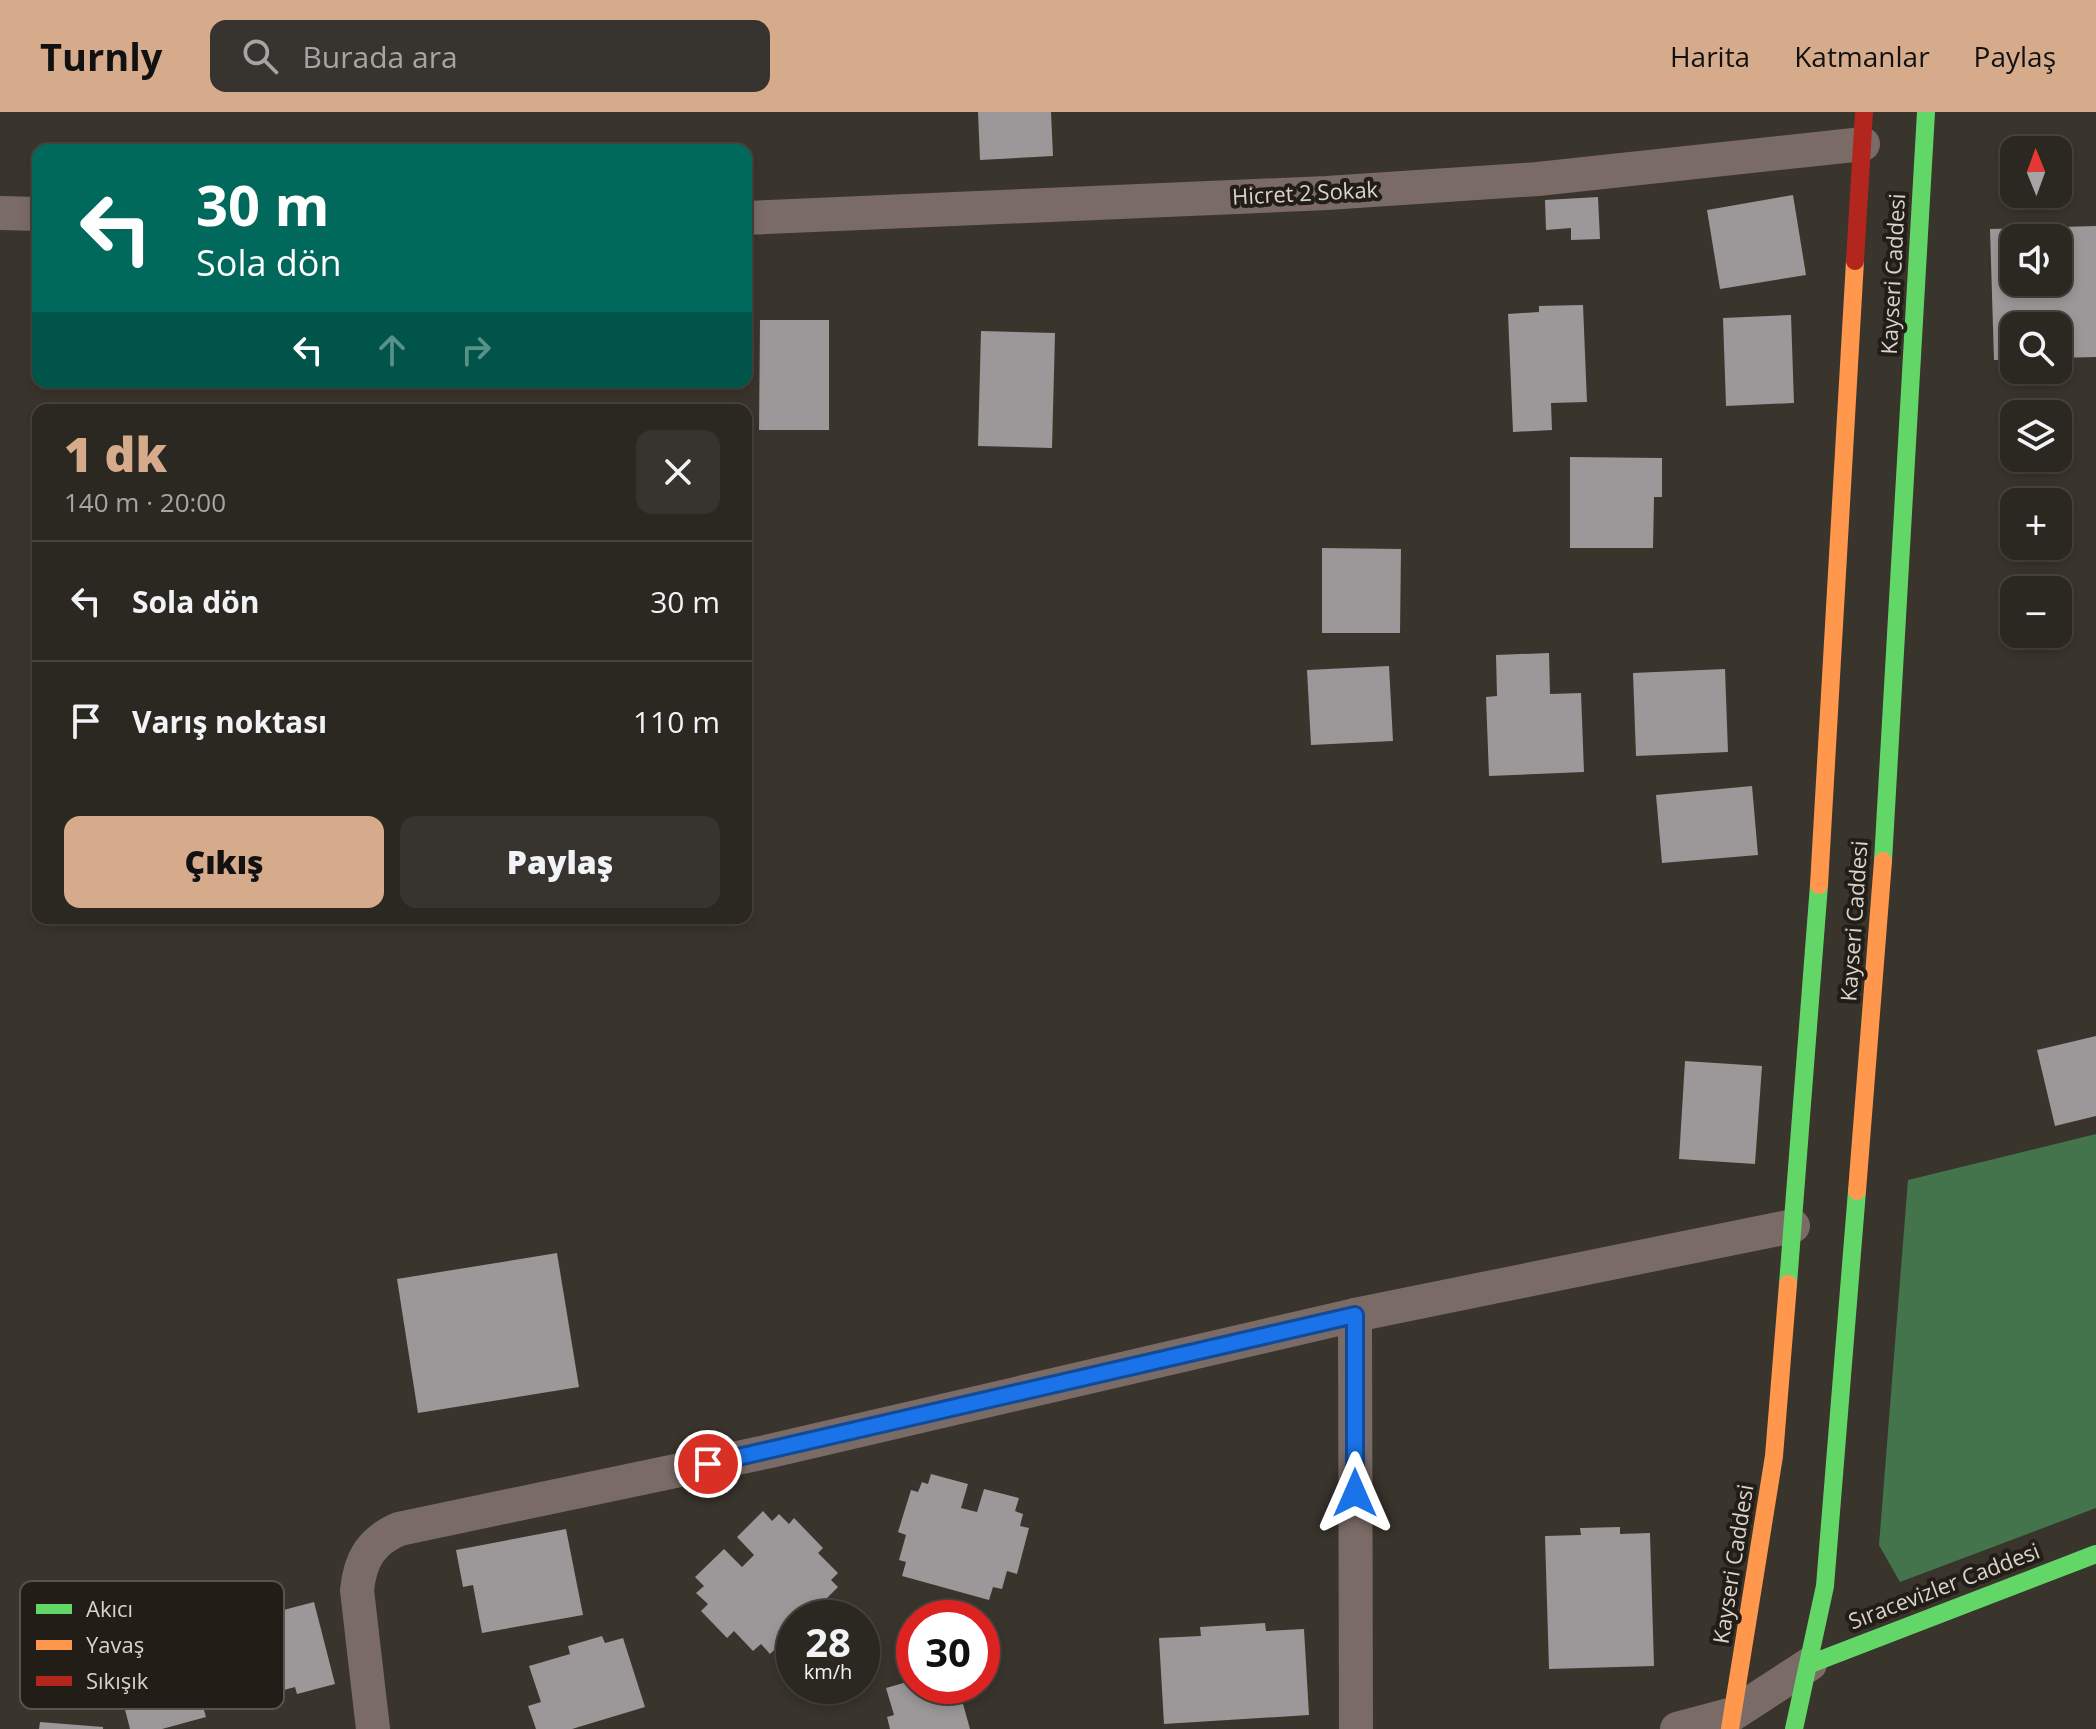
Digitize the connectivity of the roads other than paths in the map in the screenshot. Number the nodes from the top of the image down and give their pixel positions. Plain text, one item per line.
1 (1926, 112) edge
2 (1863, 128) edge
3 (0, 213) edge
4 (32, 214) edge
5 (752, 218) edge
6 (1793, 1226) junction
7 (1355, 1315) junction
8 (2096, 1554) edge
9 (1810, 1664) junction
10 (1731, 1721) edge
11 (373, 1729) edge
12 (1356, 1729) edge
13 (1677, 1729) edge
14 (1794, 1729) edge

1 - 9 main road, Kayseri Caddesi
2 - 5 street, Hicret 2 Sokak
2 - 6 main road, Kayseri Caddesi
3 - 4 street
6 - 7 street
6 - 10 main road, Kayseri Caddesi
7 - 11 street
7 - 12 street
8 - 9 main road, Sıracevizler Caddesi
9 - 10 street
9 - 14 main road, Kayseri Caddesi
10 - 13 street

